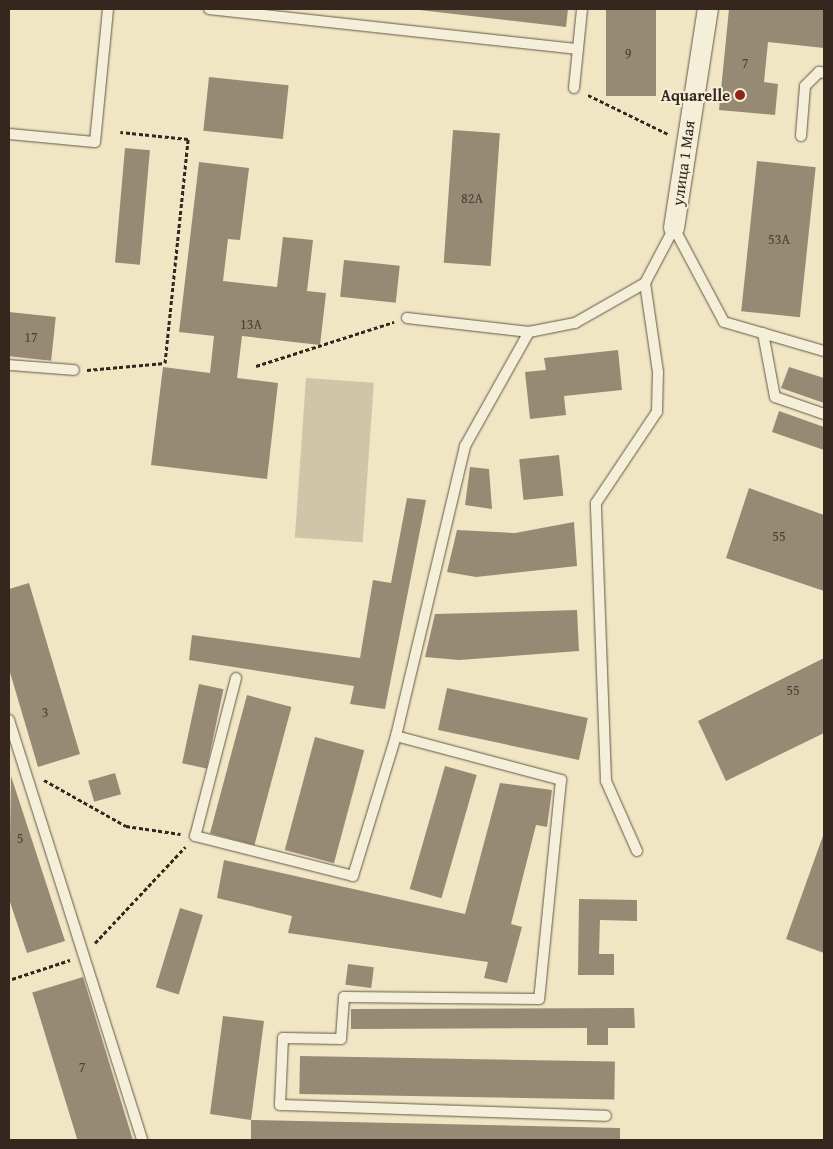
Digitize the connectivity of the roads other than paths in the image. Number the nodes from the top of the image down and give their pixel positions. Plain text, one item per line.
1 (108, 9) edge
2 (209, 9) edge
3 (582, 9) edge
4 (708, 9) edge
5 (578, 49) junction
6 (824, 73) edge
7 (574, 88) road end
8 (9, 134) edge
9 (801, 136) dead end
10 (674, 228) junction
11 (645, 283) junction
12 (407, 318) road end
13 (528, 332) junction
14 (763, 333) junction
15 (824, 351) edge
16 (9, 364) edge
17 (74, 370) road end
18 (824, 414) edge
19 (236, 678) dead end
20 (9, 720) edge
21 (396, 736) junction
22 (637, 851) dead end
23 (606, 1116) dead end
24 (142, 1140) edge

1 - 8 lane
2 - 5 lane
3 - 5 lane
4 - 10 street, улица 1 Мая
5 - 7 lane
6 - 9 lane
10 - 11 lane
10 - 14 lane
11 - 13 lane
11 - 22 lane
12 - 13 lane
13 - 21 lane
14 - 15 lane
14 - 18 lane
16 - 17 lane
19 - 21 lane
20 - 24 lane
21 - 23 lane

